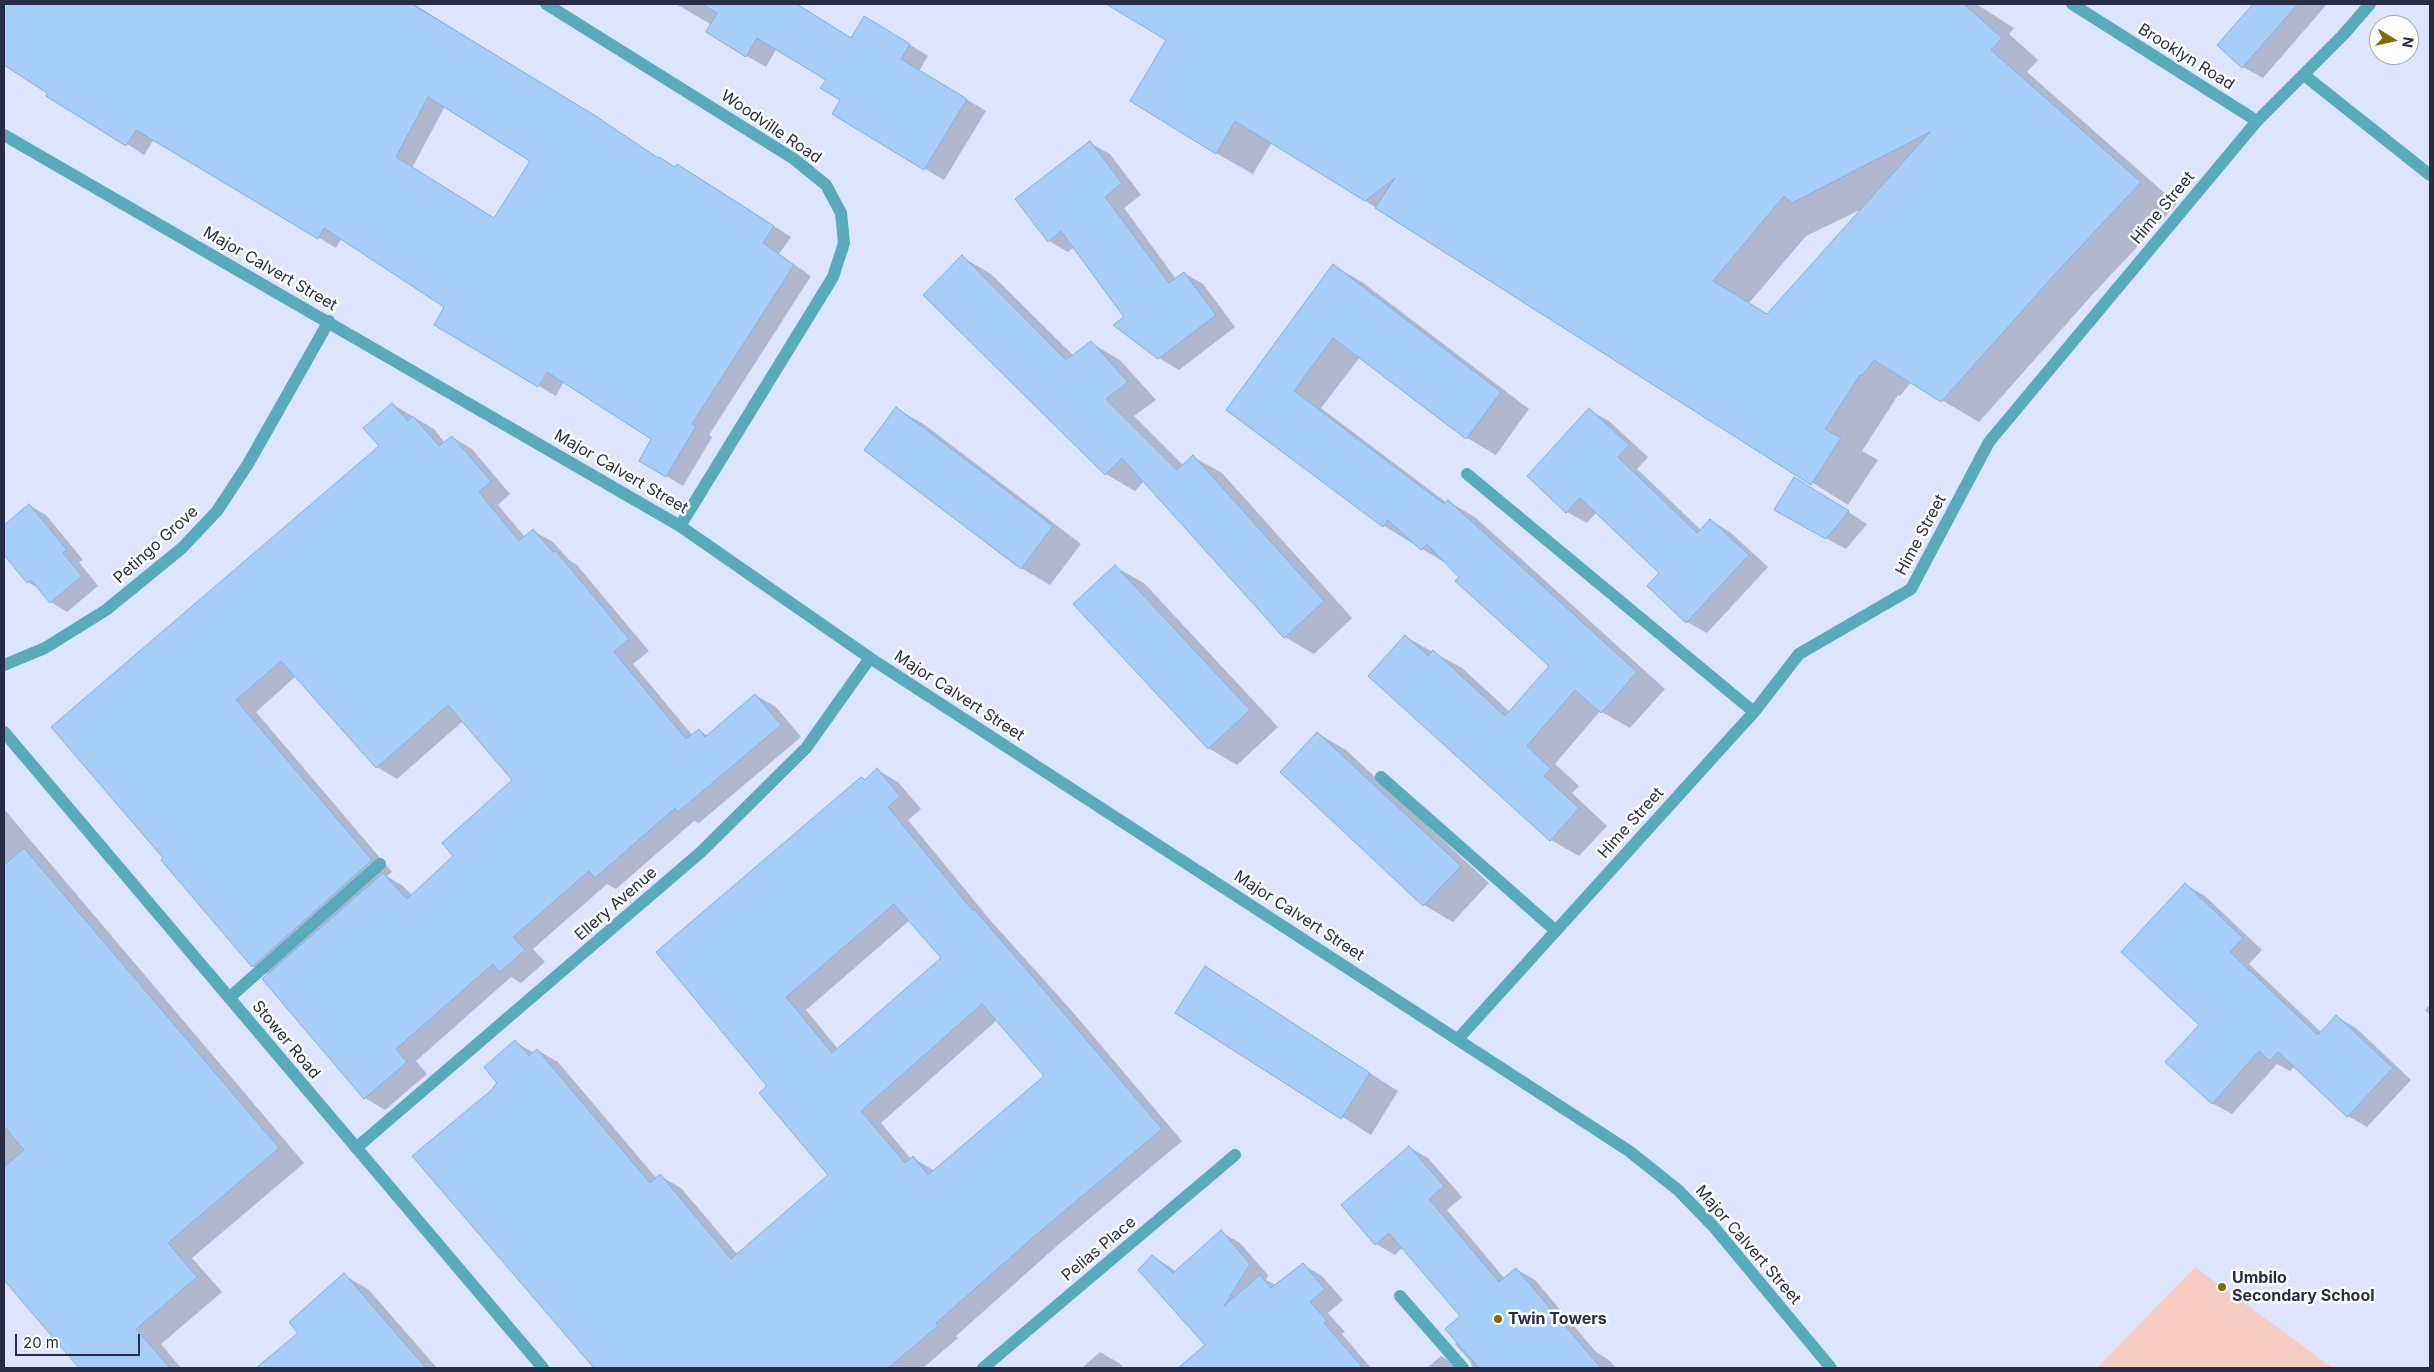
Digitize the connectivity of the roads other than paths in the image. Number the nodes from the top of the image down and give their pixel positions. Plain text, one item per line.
1 (546, 4) edge
2 (2072, 4) edge
3 (2370, 4) edge
4 (2304, 75) junction
5 (2257, 121) junction
6 (4, 135) edge
7 (2430, 175) edge
8 (329, 321) junction
9 (1467, 474) dead end
10 (680, 526) junction
11 (870, 658) junction
12 (4, 665) edge
13 (1754, 712) junction
14 (4, 732) edge
15 (1381, 777) dead end
16 (380, 864) dead end
17 (1556, 931) junction
18 (229, 998) junction
19 (1458, 1039) junction
20 (356, 1148) junction
21 (1235, 1155) dead end
22 (1400, 1296) dead end
23 (543, 1368) edge
24 (983, 1368) edge
25 (1463, 1368) edge
26 (1831, 1368) edge

1 - 10 street, Woodville Road
2 - 5 street, Brooklyn Road
3 - 4 street, Hime Street
4 - 5 street, Hime Street
4 - 7 street
5 - 13 street, Hime Street
6 - 8 street, Major Calvert Street
8 - 10 street, Major Calvert Street
8 - 12 street, Petingo Grove
9 - 13 street
10 - 11 street, Major Calvert Street
11 - 19 street, Major Calvert Street
11 - 20 street, Ellery Avenue
13 - 17 street, Hime Street
14 - 18 street, Stower Road
15 - 17 street
16 - 18 street
17 - 19 street, Hime Street
18 - 20 street, Stower Road
19 - 26 street, Major Calvert Street
20 - 23 street, Stower Road
21 - 24 street, Pelias Place
22 - 25 street

